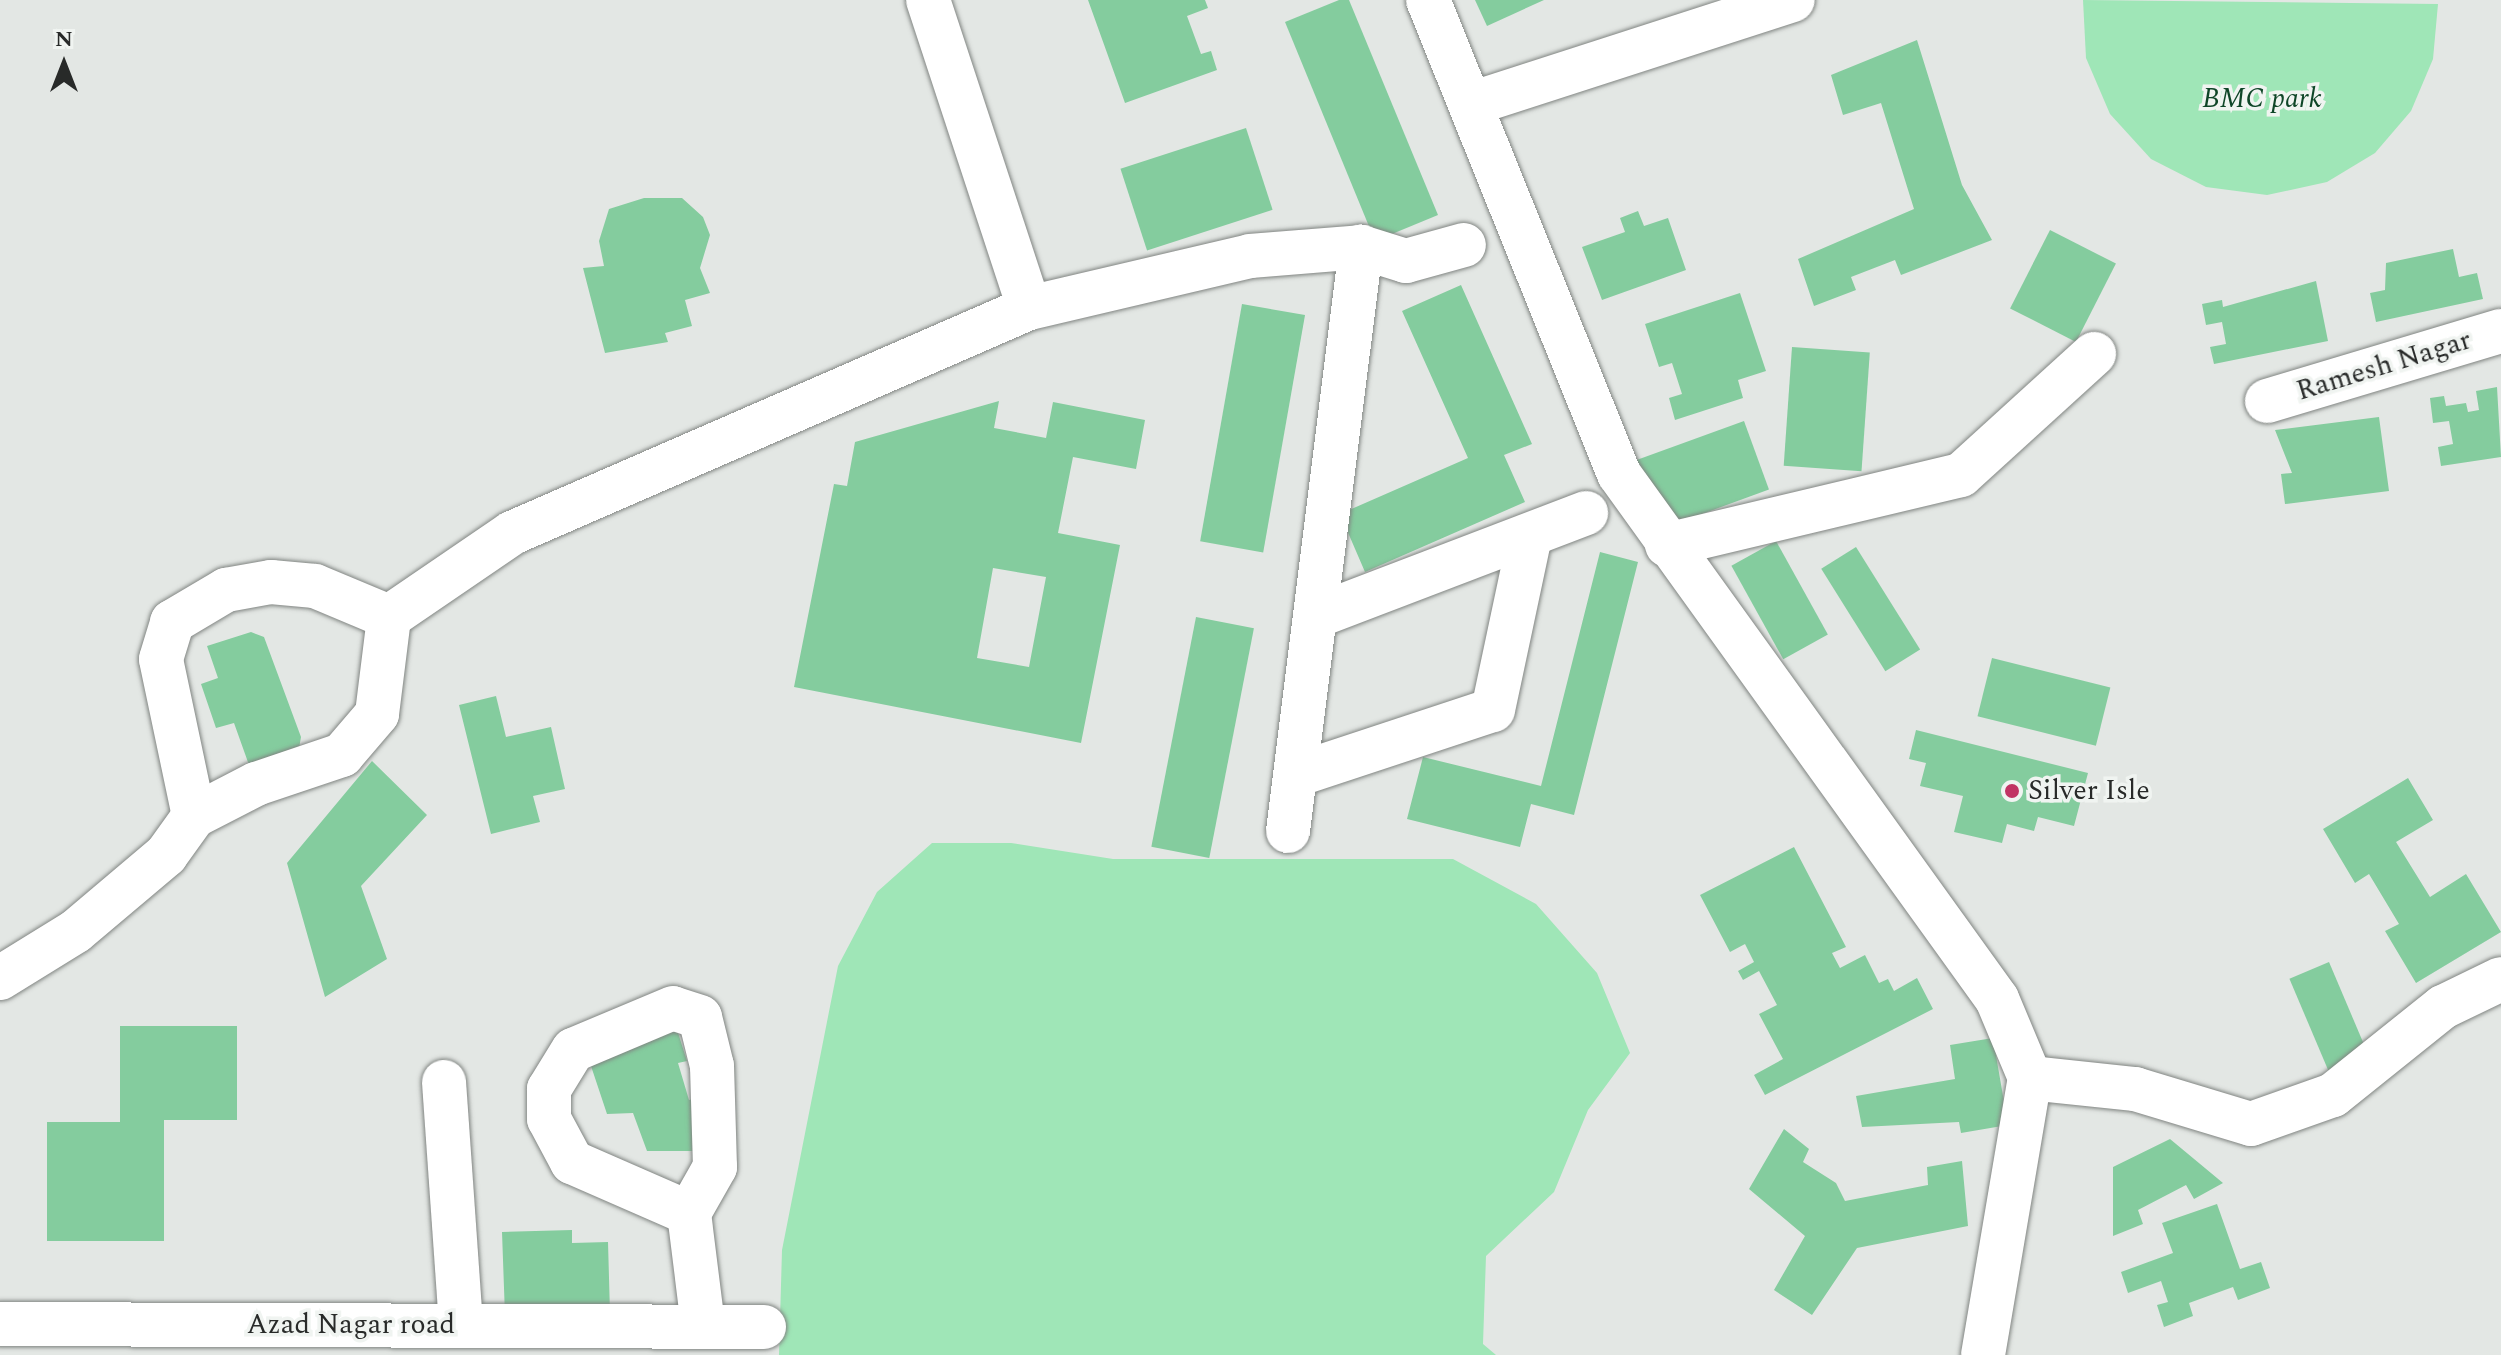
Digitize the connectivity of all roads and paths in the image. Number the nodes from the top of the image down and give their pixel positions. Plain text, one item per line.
1 (928, 0) edge
2 (1428, 0) edge
3 (1793, 0) edge
4 (1471, 104) junction
5 (1464, 245) dead end
6 (1361, 247) junction
7 (1029, 308) junction
8 (2501, 331) edge
9 (2094, 354) dead end
10 (2267, 401) dead end
11 (1586, 513) dead end
12 (1530, 536) junction
13 (1667, 545) junction
14 (1319, 615) junction
15 (389, 617) junction
16 (1296, 775) junction
17 (194, 816) junction
18 (1288, 831) dead end
19 (0, 978) edge
20 (2501, 979) edge
21 (2030, 1078) junction
22 (444, 1082) dead end
23 (689, 1213) junction
24 (0, 1324) edge
25 (461, 1325) junction
26 (703, 1325) junction
27 (764, 1327) dead end
28 (1983, 1355) edge

1 - 7 street
2 - 4 street
3 - 4 street
4 - 13 street
5 - 6 street
6 - 7 street
6 - 14 street
7 - 15 street
8 - 10 street, Ramesh Nagar
9 - 13 street
11 - 12 street
12 - 14 street
12 - 16 street
13 - 21 street
14 - 16 street
15 - 17 street
15 - 17 street
16 - 18 street
17 - 19 street
20 - 21 street
21 - 28 street
22 - 25 street
23 - 23 street
23 - 26 street
24 - 25 street, Azad Nagar road
25 - 26 street, Azad Nagar road
26 - 27 street, Azad Nagar road

